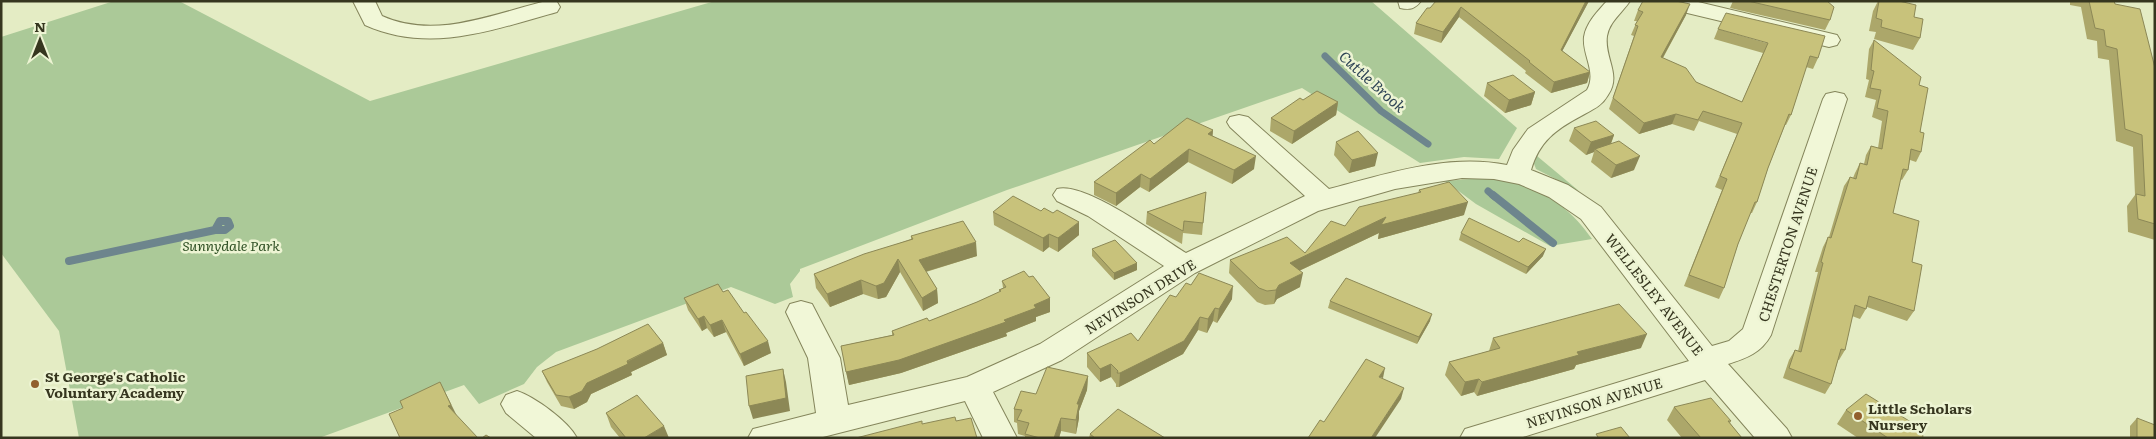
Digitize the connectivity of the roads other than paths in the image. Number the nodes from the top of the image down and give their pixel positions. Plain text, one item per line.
1 (364, 1) edge
2 (1619, 1) edge
3 (1666, 1) edge
4 (549, 7) dead end
5 (1828, 40) dead end
6 (1836, 99) dead end
7 (1239, 122) dead end
8 (1517, 174) junction
9 (1066, 195) dead end
10 (1324, 199) junction
11 (1185, 266) junction
12 (801, 312) dead end
13 (1708, 362) junction
14 (974, 387) junction
15 (517, 404) dead end
16 (834, 422) junction
17 (560, 438) edge
18 (765, 438) edge
19 (1000, 438) edge
20 (1477, 438) edge
21 (1775, 438) edge

1 - 4 street
2 - 8 street
3 - 5 street
6 - 13 street, CHESTERTON AVENUE
7 - 10 street
8 - 10 street, NEVINSON DRIVE
8 - 13 street, WELLESLEY AVENUE
9 - 11 street
10 - 11 street, NEVINSON DRIVE
11 - 14 street, NEVINSON DRIVE
12 - 16 street
13 - 20 street, NEVINSON AVENUE
13 - 21 street, WELLESLEY AVENUE
14 - 16 street, NEVINSON DRIVE
14 - 19 street
15 - 17 street
16 - 18 street, NEVINSON DRIVE

